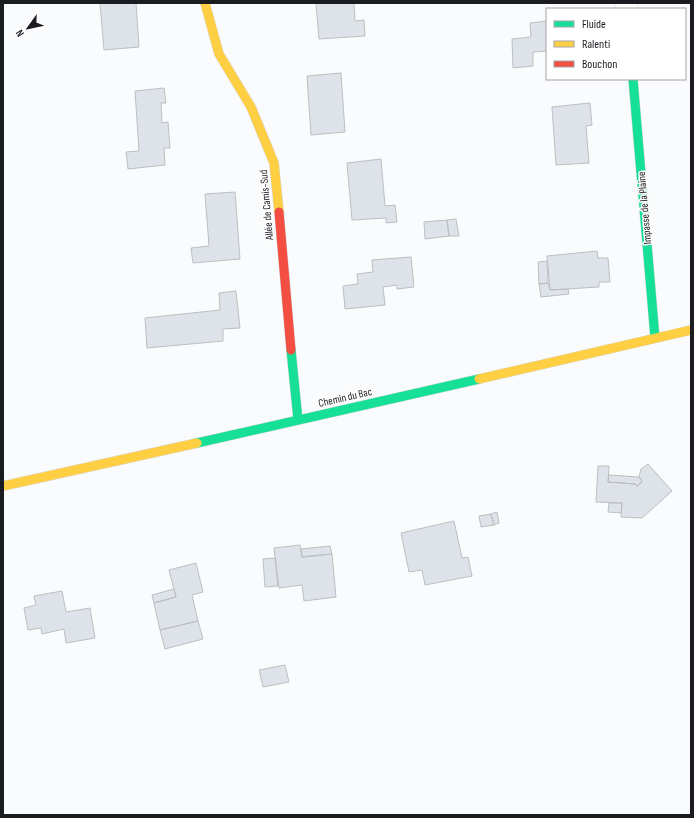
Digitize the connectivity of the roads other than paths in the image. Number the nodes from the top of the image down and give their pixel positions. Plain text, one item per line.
1 (205, 3) edge
2 (633, 80) edge
3 (691, 330) edge
4 (655, 338) junction
5 (298, 420) junction
6 (3, 486) edge

1 - 5 street, Allée de Camis-Sud
2 - 4 street, Impasse de la Plaine
3 - 4 street, Chemin du Bac
4 - 5 street, Chemin du Bac
5 - 6 street, Chemin du Bac

